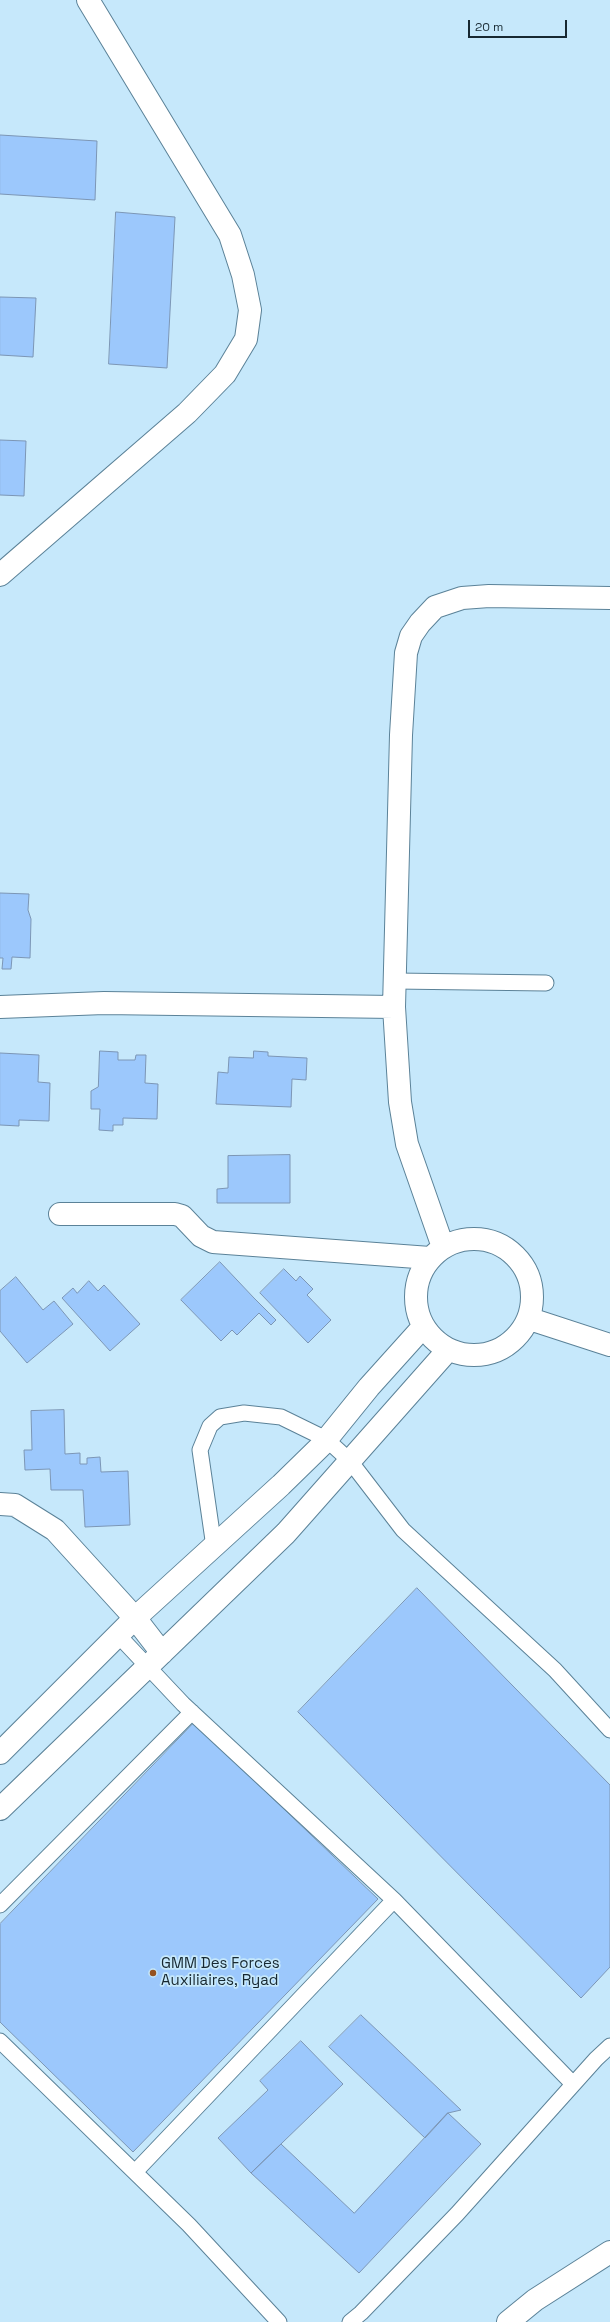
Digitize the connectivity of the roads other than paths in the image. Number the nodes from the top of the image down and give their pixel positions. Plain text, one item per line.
1 (88, 0) edge
2 (0, 576) edge
3 (610, 598) edge
4 (395, 981) junction
5 (546, 983) dead end
6 (0, 1006) edge
7 (394, 1008) junction
8 (60, 1214) dead end
9 (437, 1252) junction
10 (530, 1319) junction
11 (423, 1326) junction
12 (610, 1346) edge
13 (448, 1350) junction
14 (326, 1440) junction
15 (350, 1461) junction
16 (0, 1504) edge
17 (214, 1547) junction
18 (135, 1618) junction
19 (118, 1635) junction
20 (155, 1659) junction
21 (192, 1712) junction
22 (610, 1730) edge
23 (0, 1753) edge
24 (0, 1809) edge
25 (394, 1900) junction
26 (0, 1905) edge
27 (0, 2041) edge
28 (610, 2046) edge
29 (573, 2084) junction
30 (135, 2172) junction
31 (610, 2252) edge
32 (279, 2322) edge
33 (350, 2322) edge
34 (508, 2322) edge

1 - 2 street
3 - 4 street
4 - 5 lane
4 - 7 street
6 - 7 street
7 - 9 street
8 - 9 street
9 - 10 street
9 - 11 street
10 - 12 street
10 - 13 street
11 - 13 street
11 - 14 street
13 - 15 street
14 - 15 lane
14 - 17 street
14 - 17 lane
15 - 20 street
15 - 22 lane
16 - 18 street
17 - 18 street
18 - 19 street
18 - 20 street
19 - 20 lane
19 - 23 street
20 - 21 lane
20 - 24 street
21 - 25 lane
21 - 26 lane
25 - 29 lane
25 - 30 lane
27 - 30 lane
28 - 29 lane
29 - 33 lane
30 - 32 lane
31 - 34 street

